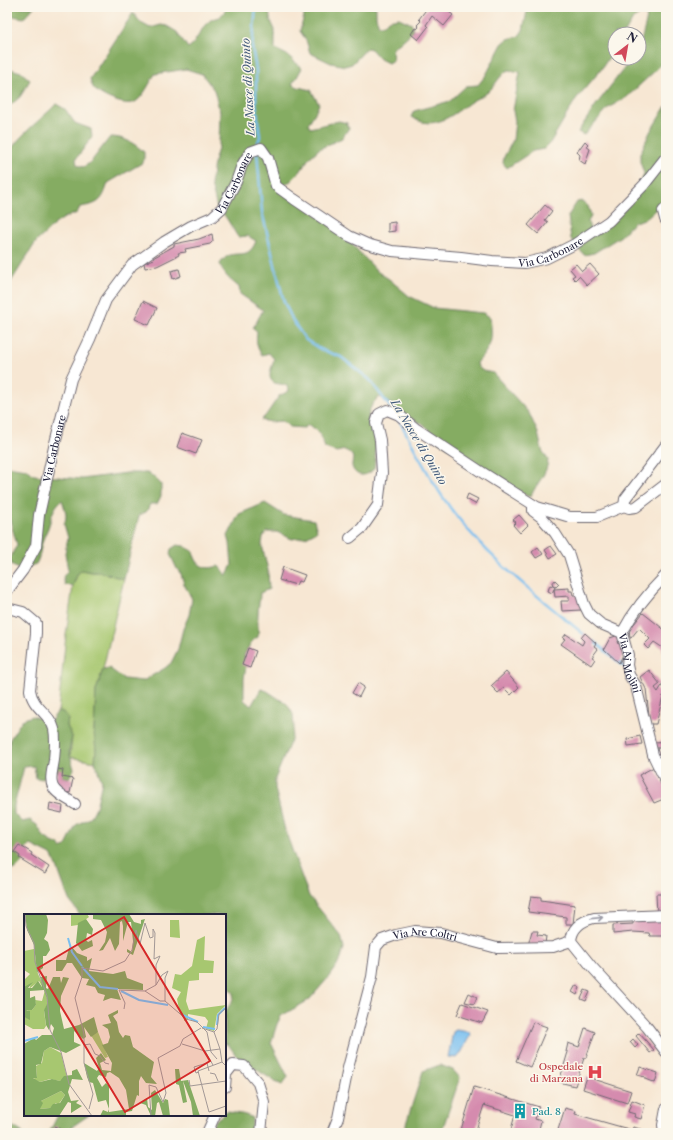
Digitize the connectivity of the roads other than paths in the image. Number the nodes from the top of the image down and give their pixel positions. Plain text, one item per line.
1 (666, 157) edge
2 (666, 208) edge
3 (666, 219) edge
4 (666, 445) edge
5 (666, 484) edge
6 (624, 506) junction
7 (537, 507) junction
8 (350, 538) dead end
9 (666, 575) edge
10 (7, 591) edge
11 (7, 608) edge
12 (622, 633) junction
13 (666, 782) edge
14 (75, 804) dead end
15 (666, 915) edge
16 (572, 941) junction
17 (666, 1052) edge
18 (226, 1074) edge
19 (666, 1109) edge
20 (215, 1116) edge
21 (207, 1133) edge
22 (261, 1133) edge
23 (332, 1133) edge
24 (664, 1133) edge

1 - 10 street, Via Carbonare
2 - 3 street
4 - 6 street
5 - 6 street
6 - 7 street
7 - 8 street
7 - 12 street, Via Ai Molini
9 - 12 street
11 - 14 street
12 - 13 street, Via Ai Molini
16 -> 15 street
16 - 17 street
16 - 23 street, Via Are Coltri
18 - 22 street
19 - 24 street
20 - 21 street

